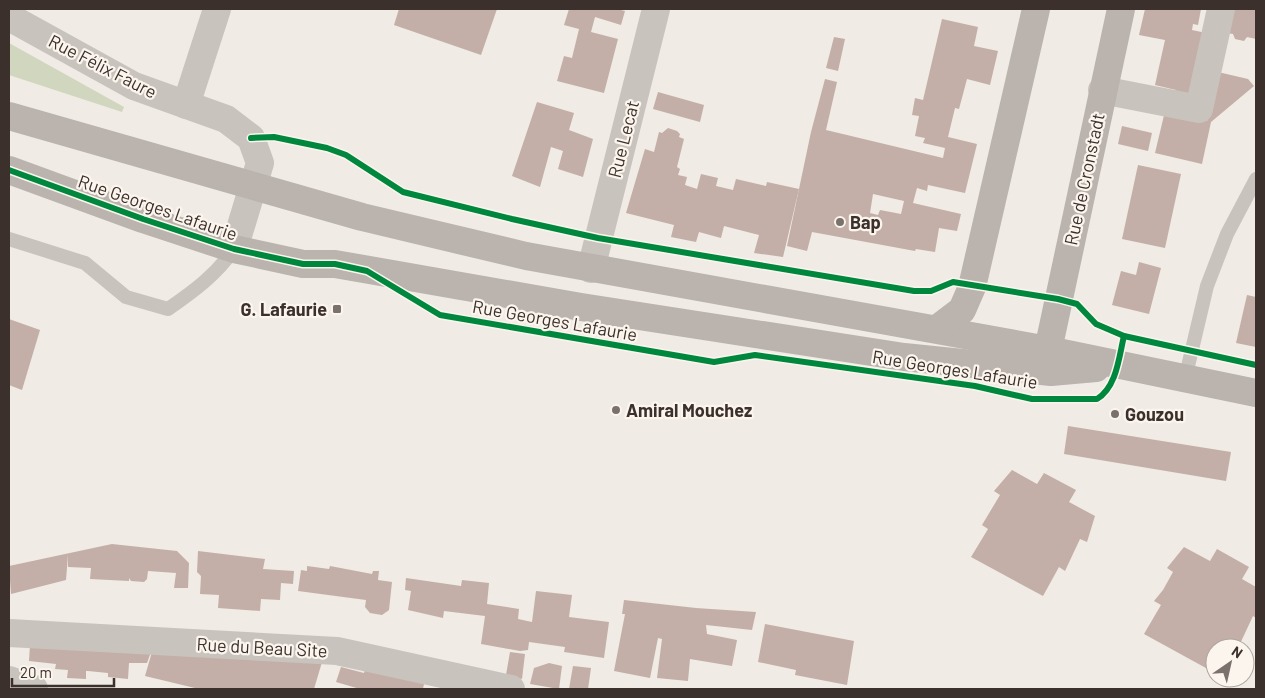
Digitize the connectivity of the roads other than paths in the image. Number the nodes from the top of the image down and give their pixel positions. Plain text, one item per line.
1 (217, 9) edge
2 (656, 9) edge
3 (1036, 9) edge
4 (1120, 9) edge
5 (1222, 9) edge
6 (9, 18) edge
7 (1102, 90) junction
8 (186, 104) junction
9 (9, 116) edge
10 (251, 138) joint
11 (9, 170) edge
12 (1256, 179) edge
13 (254, 187) junction
14 (9, 239) edge
15 (234, 249) junction
16 (591, 269) junction
17 (937, 329) junction
18 (1048, 350) junction
19 (1117, 364) junction
20 (977, 366) junction
21 (1185, 379) junction
22 (1256, 393) edge
23 (9, 633) edge
24 (9, 680) edge
25 (34, 689) edge
26 (511, 689) edge

1 - 8 street
2 - 16 street, Rue Lecat
3 - 17 street
4 - 7 street, Rue de Cronstadt
5 - 7 street
6 - 8 street, Rue Félix Faure
7 - 18 street, Rue de Cronstadt
8 - 10 street, Rue Félix Faure
9 - 13 street, Rue Georges Lafaurie
10 - 13 street, Rue Georges Lafaurie
11 - 15 street, Rue Georges Lafaurie
12 - 21 lane
13 - 15 street, Rue Georges Lafaurie
13 - 16 street, Rue Georges Lafaurie
14 - 15 lane
15 - 20 street, Rue Georges Lafaurie
16 - 17 street, Rue Georges Lafaurie
17 - 18 street, Rue Georges Lafaurie
18 - 19 street, Rue Georges Lafaurie
18 - 20 street
19 - 20 street, Rue Georges Lafaurie
19 - 21 street, Rue Georges Lafaurie
21 - 22 street, Rue Georges Lafaurie
23 - 26 street, Rue du Beau Site
24 - 25 street

